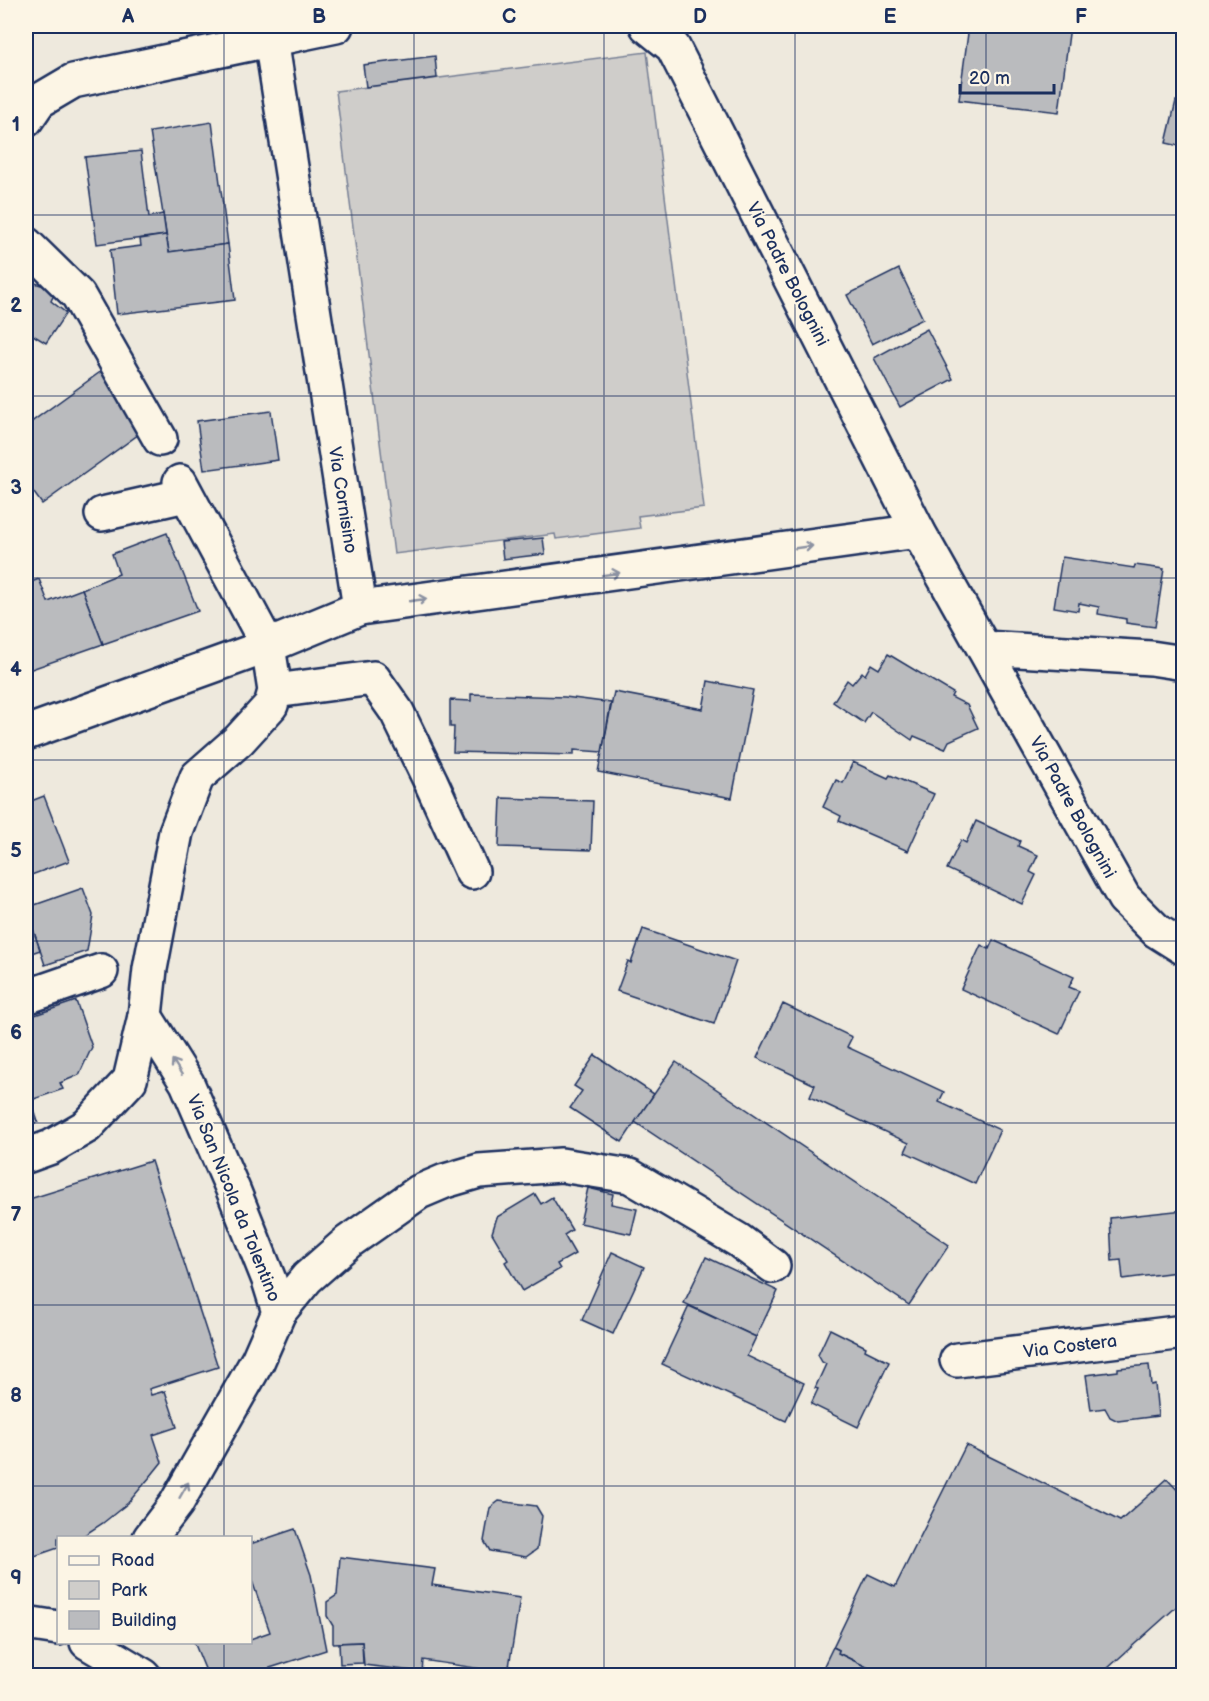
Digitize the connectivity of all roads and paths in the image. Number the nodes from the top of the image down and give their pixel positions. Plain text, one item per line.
1 (336, 26) edge
2 (647, 26) edge
3 (271, 39) junction
4 (26, 120) edge
5 (26, 244) edge
6 (160, 439) dead end
7 (102, 514) dead end
8 (918, 531) junction
9 (360, 608) junction
10 (268, 646) junction
11 (984, 648) junction
12 (1184, 663) edge
13 (275, 691) junction
14 (26, 733) edge
15 (471, 872) dead end
16 (1184, 948) edge
17 (101, 971) dead end
18 (26, 998) edge
19 (145, 1016) junction
20 (26, 1156) edge
21 (773, 1266) dead end
22 (279, 1312) junction
23 (1184, 1332) edge
24 (957, 1359) dead end
25 (152, 1536) edge
26 (26, 1623) edge
27 (57, 1628) edge
28 (90, 1644) edge
29 (144, 1676) edge

1 - 3 street
2 - 8 street, Via Padre Bolognini
3 - 4 street
3 - 9 street, Via Cornisino
5 - 6 street
7 - 10 street
9 -> 8 street
8 - 11 street, Via Padre Bolognini
9 - 10 street
10 - 13 street
10 - 14 street
11 - 12 street
11 - 16 street, Via Padre Bolognini
13 - 15 street
13 - 19 street
17 - 18 street
19 - 20 street
22 -> 19 street, Via San Nicola da Tolentino
21 - 22 street
25 -> 22 street, Via San Nicola da Tolentino
23 - 24 street, Via Costera
26 - 27 street
28 - 29 street

